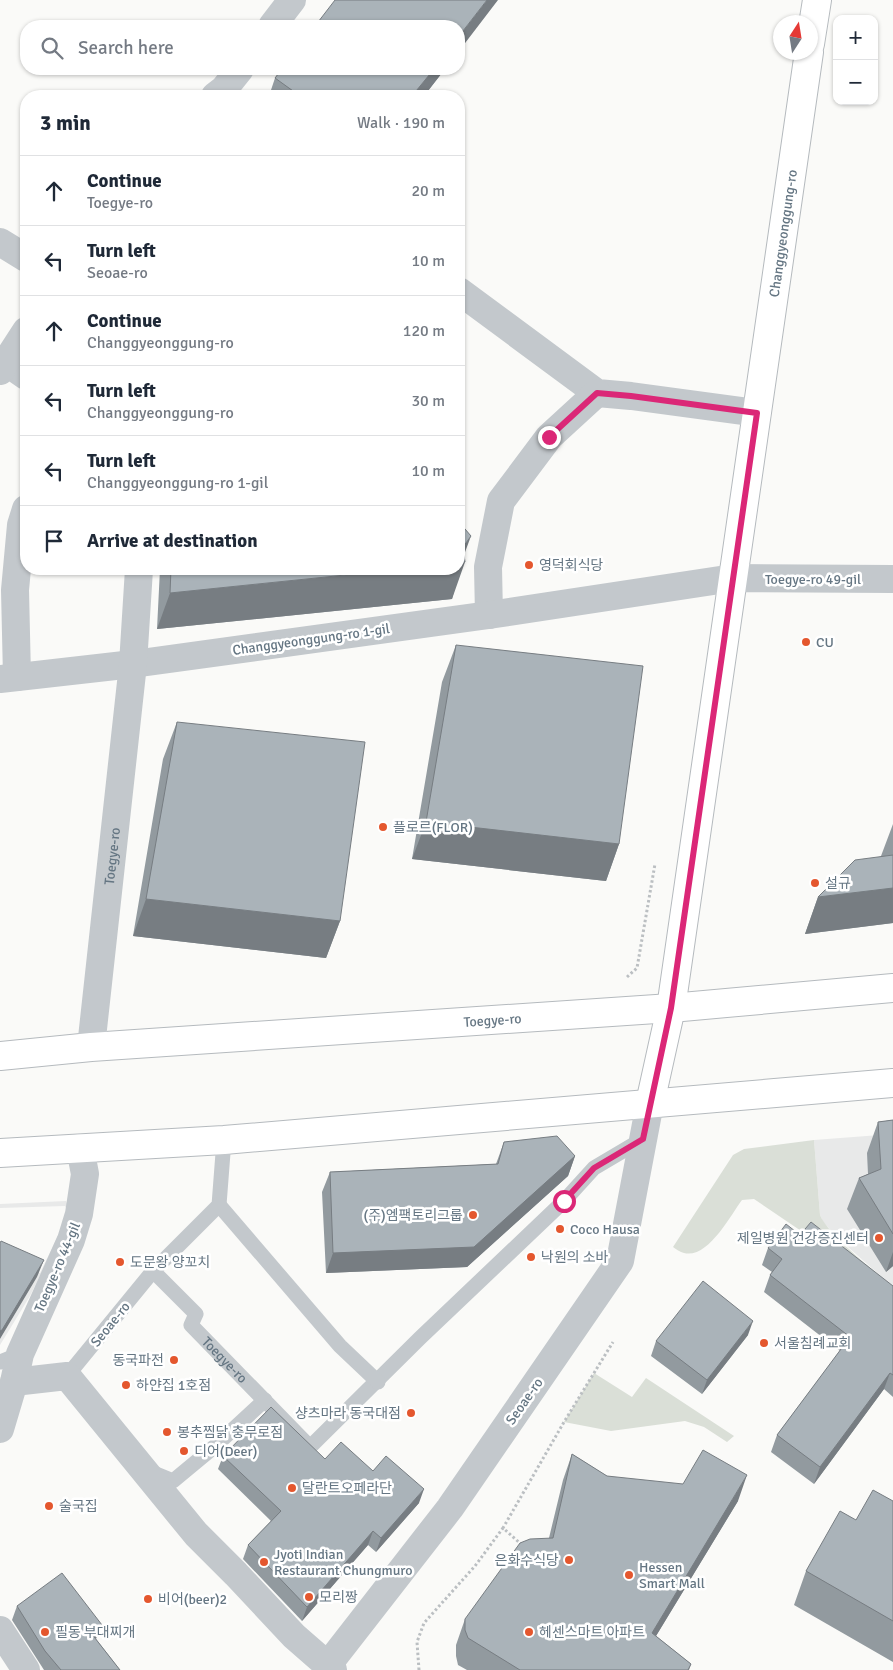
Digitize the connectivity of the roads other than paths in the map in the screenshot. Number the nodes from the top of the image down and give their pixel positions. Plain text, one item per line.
1 (291, 0) edge
2 (817, 0) edge
3 (815, 15) edge
4 (276, 20) edge
5 (808, 60) edge
6 (235, 75) edge
7 (223, 90) edge
8 (0, 242) edge
9 (20, 254) edge
10 (465, 295) edge
11 (20, 346) edge
12 (11, 370) edge
13 (597, 393) junction
14 (757, 413) junction
15 (20, 539) edge
16 (140, 575) edge
17 (733, 578) junction
18 (893, 579) edge
19 (489, 615) junction
20 (133, 664) junction
21 (9, 678) edge
22 (893, 988) edge
23 (671, 1008) junction
24 (91, 1047) junction
25 (0, 1056) edge
26 (893, 1083) edge
27 (650, 1103) junction
28 (643, 1139) junction
29 (224, 1140) junction
30 (80, 1148) junction
31 (0, 1153) edge
32 (219, 1205) junction
33 (153, 1271) junction
34 (11, 1366) edge
35 (67, 1376) junction
36 (378, 1382) junction
37 (265, 1400) junction
38 (0, 1429) edge
39 (141, 1468) junction
40 (0, 1630) edge
41 (327, 1669) edge
42 (26, 1670) edge

1 - 4 street
2 - 3 main road
5 - 14 main road, Changgyeonggung-ro
6 - 7 street
8 - 9 street
10 - 13 street
11 - 12 street
13 - 14 street
13 - 19 street
14 - 17 main road, Changgyeonggung-ro
15 - 21 street, Changgyeonggung-ro 1-gil
16 - 20 street
17 - 18 street, Toegye-ro 49-gil
17 - 19 street, Changgyeonggung-ro 1-gil
17 - 23 main road, Changgyeonggung-ro
19 - 20 street, Changgyeonggung-ro 1-gil
20 - 21 street, Changgyeonggung-ro 1-gil
20 - 24 street, Toegye-ro
22 - 23 main road, Toegye-ro
23 - 24 main road, Toegye-ro
23 - 27 main road, Changgyeonggung-ro
24 - 25 main road, Toegye-ro
26 - 27 main road
27 - 28 street, Seoae-ro
27 - 29 main road
28 - 36 lane, Toegye-ro
28 - 41 street, Seoae-ro
29 - 30 main road
29 - 32 lane
30 - 31 main road
30 - 34 street, Toegye-ro 44-gil
32 - 33 lane
32 - 36 lane
33 - 35 lane, Seoae-ro
33 - 37 lane, Toegye-ro
34 - 35 street
34 - 38 street, Toegye-ro 44-gil
35 - 39 street, Seoae-ro
36 - 37 lane, Toegye-ro
37 - 39 lane, Seoae-ro
39 - 41 street, Seoae-ro
40 - 42 street

